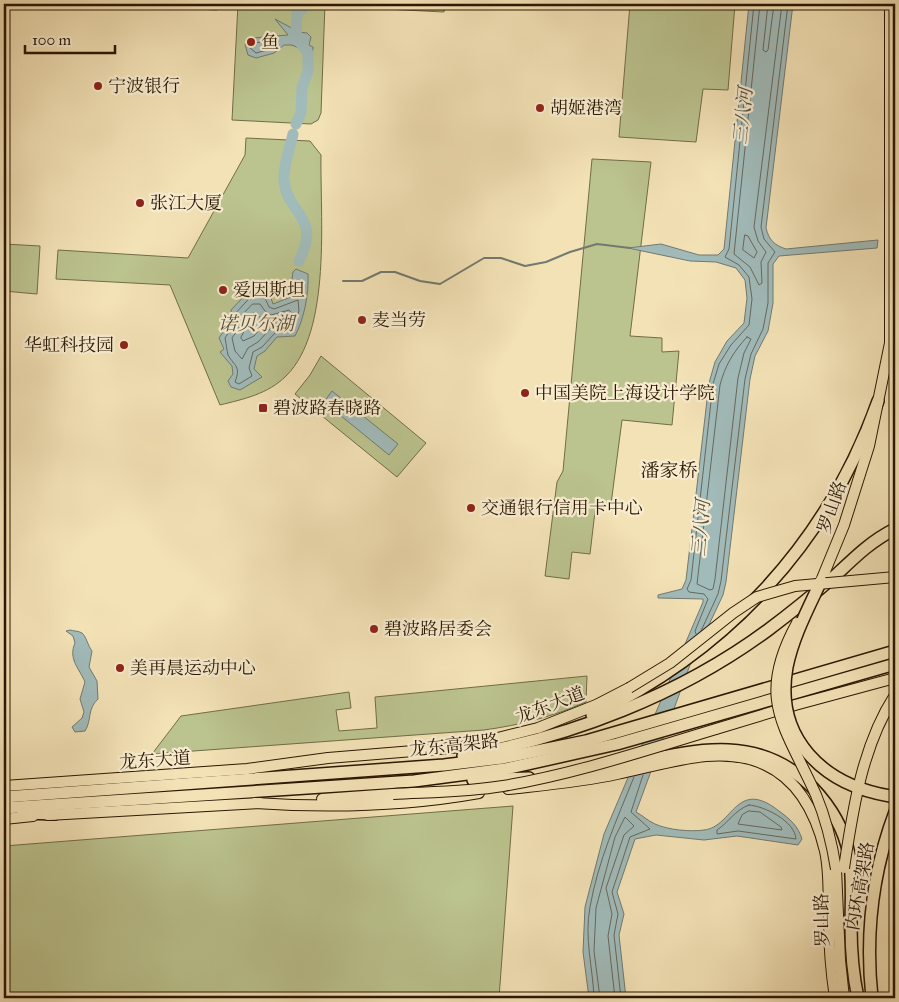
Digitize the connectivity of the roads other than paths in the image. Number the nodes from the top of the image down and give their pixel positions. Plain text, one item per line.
1 (890, 4) edge
2 (895, 27) edge
3 (892, 52) junction
4 (878, 401) junction
5 (895, 529) edge
6 (895, 536) edge
7 (837, 574) junction
8 (895, 577) edge
9 (821, 581) junction
10 (895, 651) edge
11 (895, 664) edge
12 (895, 678) edge
13 (895, 695) edge
14 (630, 697) junction
15 (694, 754) junction
16 (356, 771) junction
17 (414, 780) junction
18 (4, 786) edge
19 (4, 790) edge
20 (53, 794) junction
21 (893, 796) edge
22 (4, 797) edge
23 (256, 803) junction
24 (4, 808) edge
25 (895, 812) edge
26 (4, 813) edge
27 (55, 814) junction
28 (4, 819) edge
29 (840, 936) junction
30 (841, 997) edge
31 (858, 998) edge
32 (872, 998) edge

1 - 3 main road, 罗山路
2 - 3 highway
3 - 4 main road, 罗山路
4 - 9 main road, 罗山路
4 - 14 highway
5 - 7 highway
6 - 7 highway
7 - 14 highway
8 - 14 main road, 龙东大道, bridge
9 - 21 highway, bridge
9 - 29 main road, 罗山路, bridge
10 - 16 highway, 龙东高架路
11 - 17 highway, 龙东高架路
12 - 23 main road, bridge
13 - 29 main road, bridge
14 - 16 highway
14 - 18 main road, 龙东大道
15 - 17 highway
15 - 23 main road
15 - 30 main road
15 - 31 highway
16 - 20 highway, 龙东高架路
17 - 24 highway, 龙东高架路
19 - 20 highway
20 - 22 highway, 龙东高架路
23 - 27 main road
25 - 32 highway, 内环高架路
26 - 27 highway
27 - 28 main road
29 - 30 main road, 罗山路

